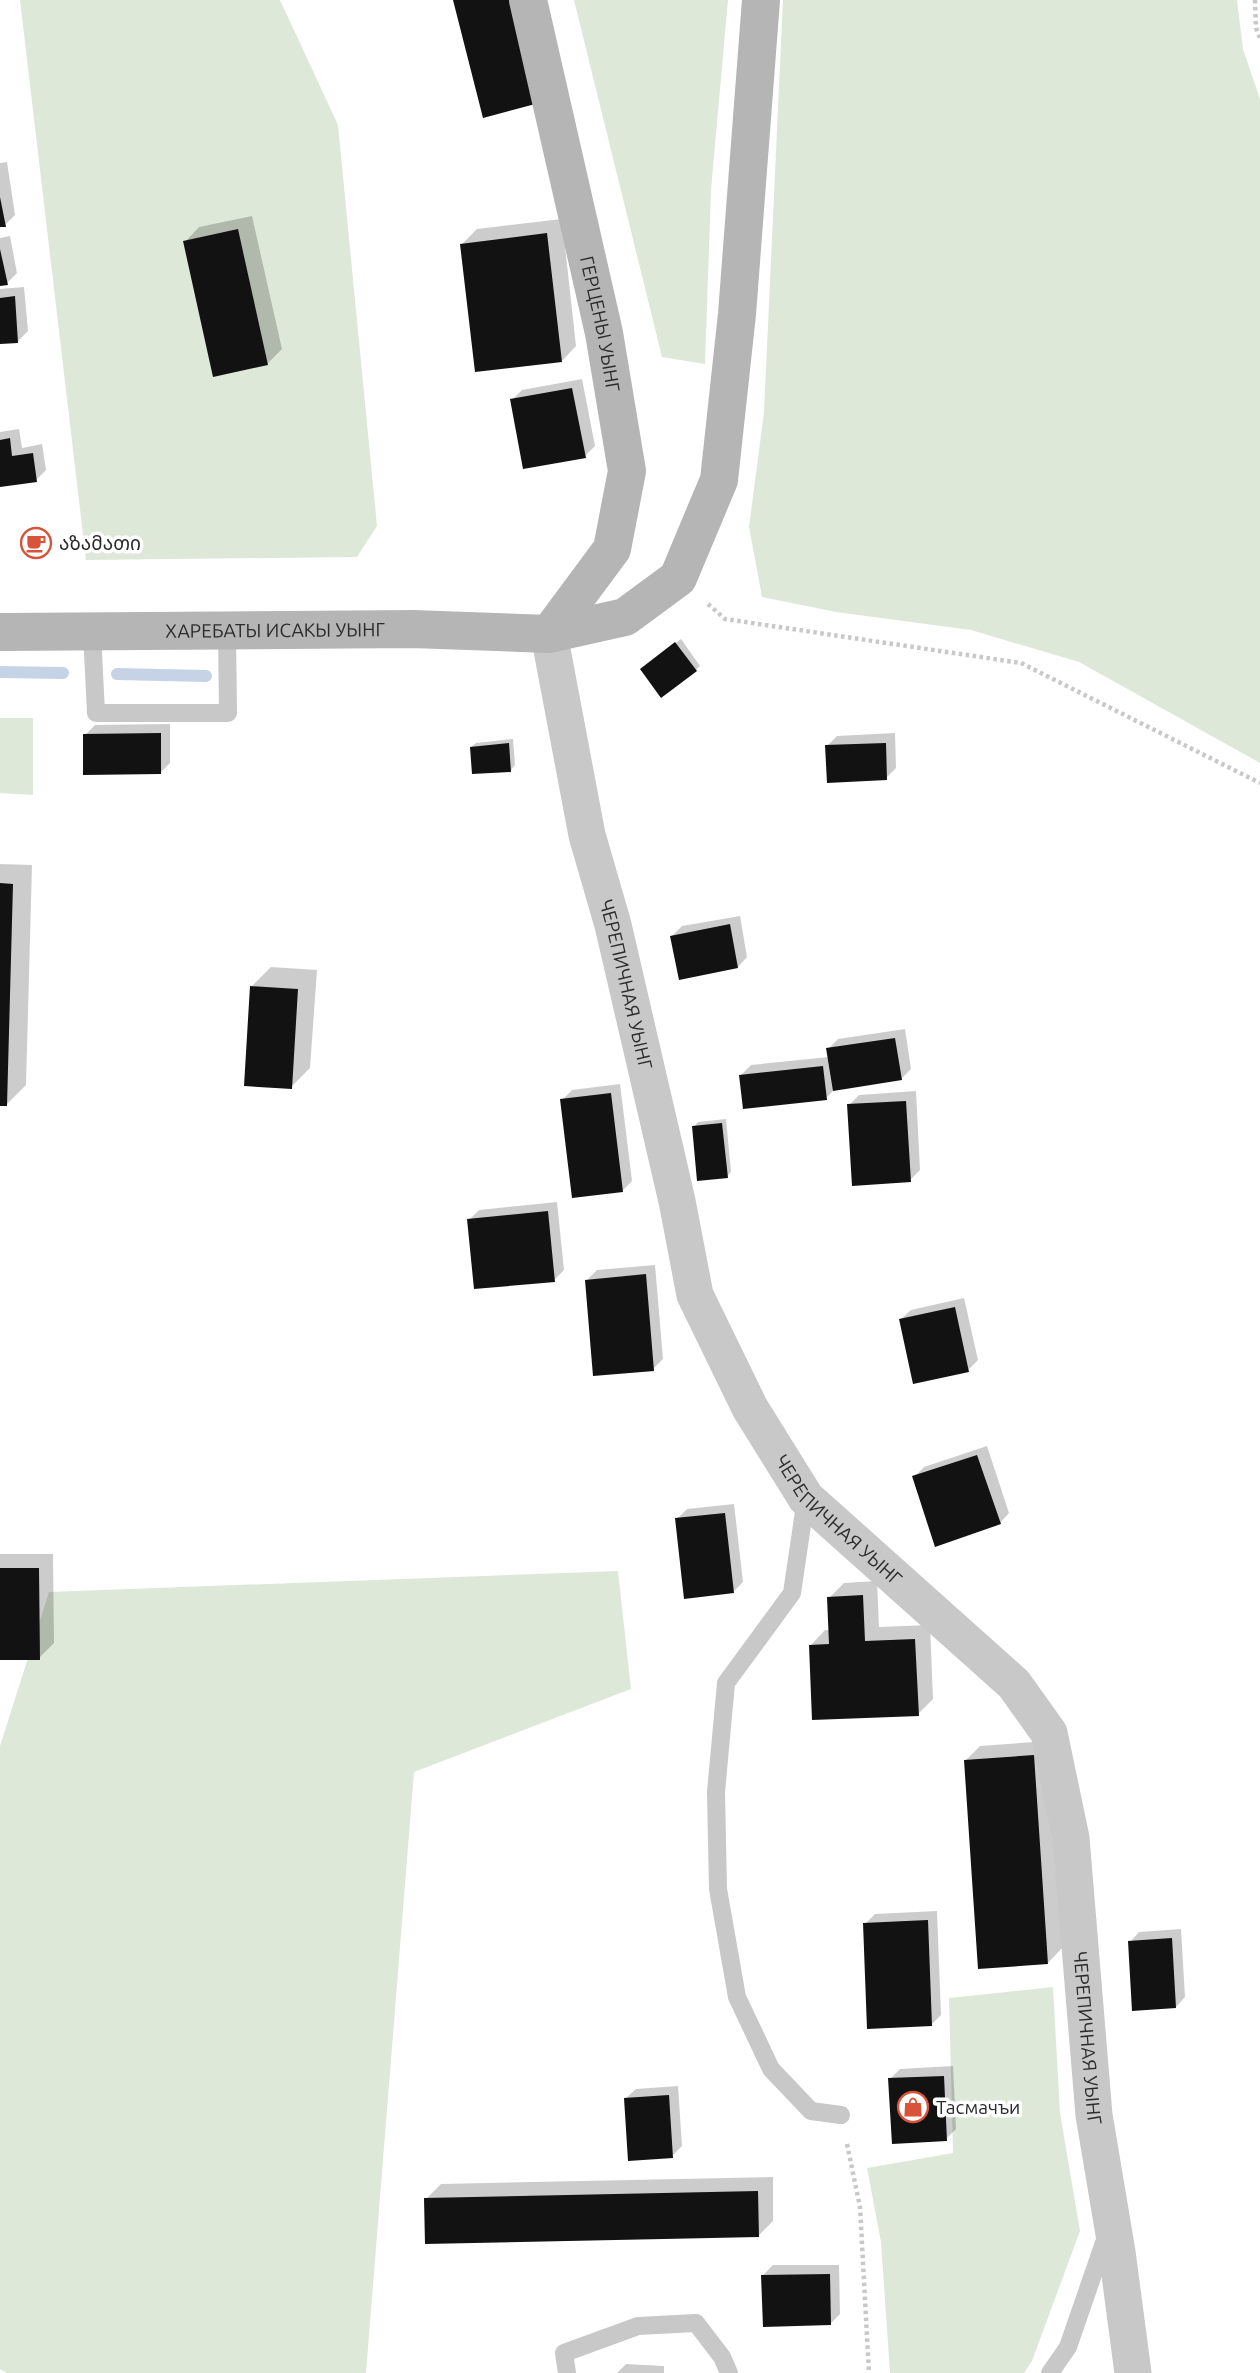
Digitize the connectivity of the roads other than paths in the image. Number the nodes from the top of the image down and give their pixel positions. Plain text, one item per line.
1 (528, 0) edge
2 (761, 0) edge
3 (228, 631) junction
4 (0, 632) edge
5 (92, 632) junction
6 (549, 634) junction
7 (806, 1497) junction
8 (841, 2115) road end
9 (1112, 2220) junction
10 (566, 2373) edge
11 (729, 2373) edge
12 (1050, 2373) edge
13 (1133, 2373) edge

1 - 6 main road, ГЕРЦЕНЫ УЫНГ
2 - 6 main road, ХАРЕБАТЫ ИСАКЫ УЫНГ
3 - 5 main road, ХАРЕБАТЫ ИСАКЫ УЫНГ
3 - 5 lane
3 - 6 main road, ХАРЕБАТЫ ИСАКЫ УЫНГ
4 - 5 main road, ХАРЕБАТЫ ИСАКЫ УЫНГ
6 - 7 street, ЧЕРЕПИЧНАЯ УЫНГ
7 - 8 lane
7 - 9 street, ЧЕРЕПИЧНАЯ УЫНГ
9 - 12 lane
9 - 13 street, ЧЕРЕПИЧНАЯ УЫНГ
10 - 11 lane

